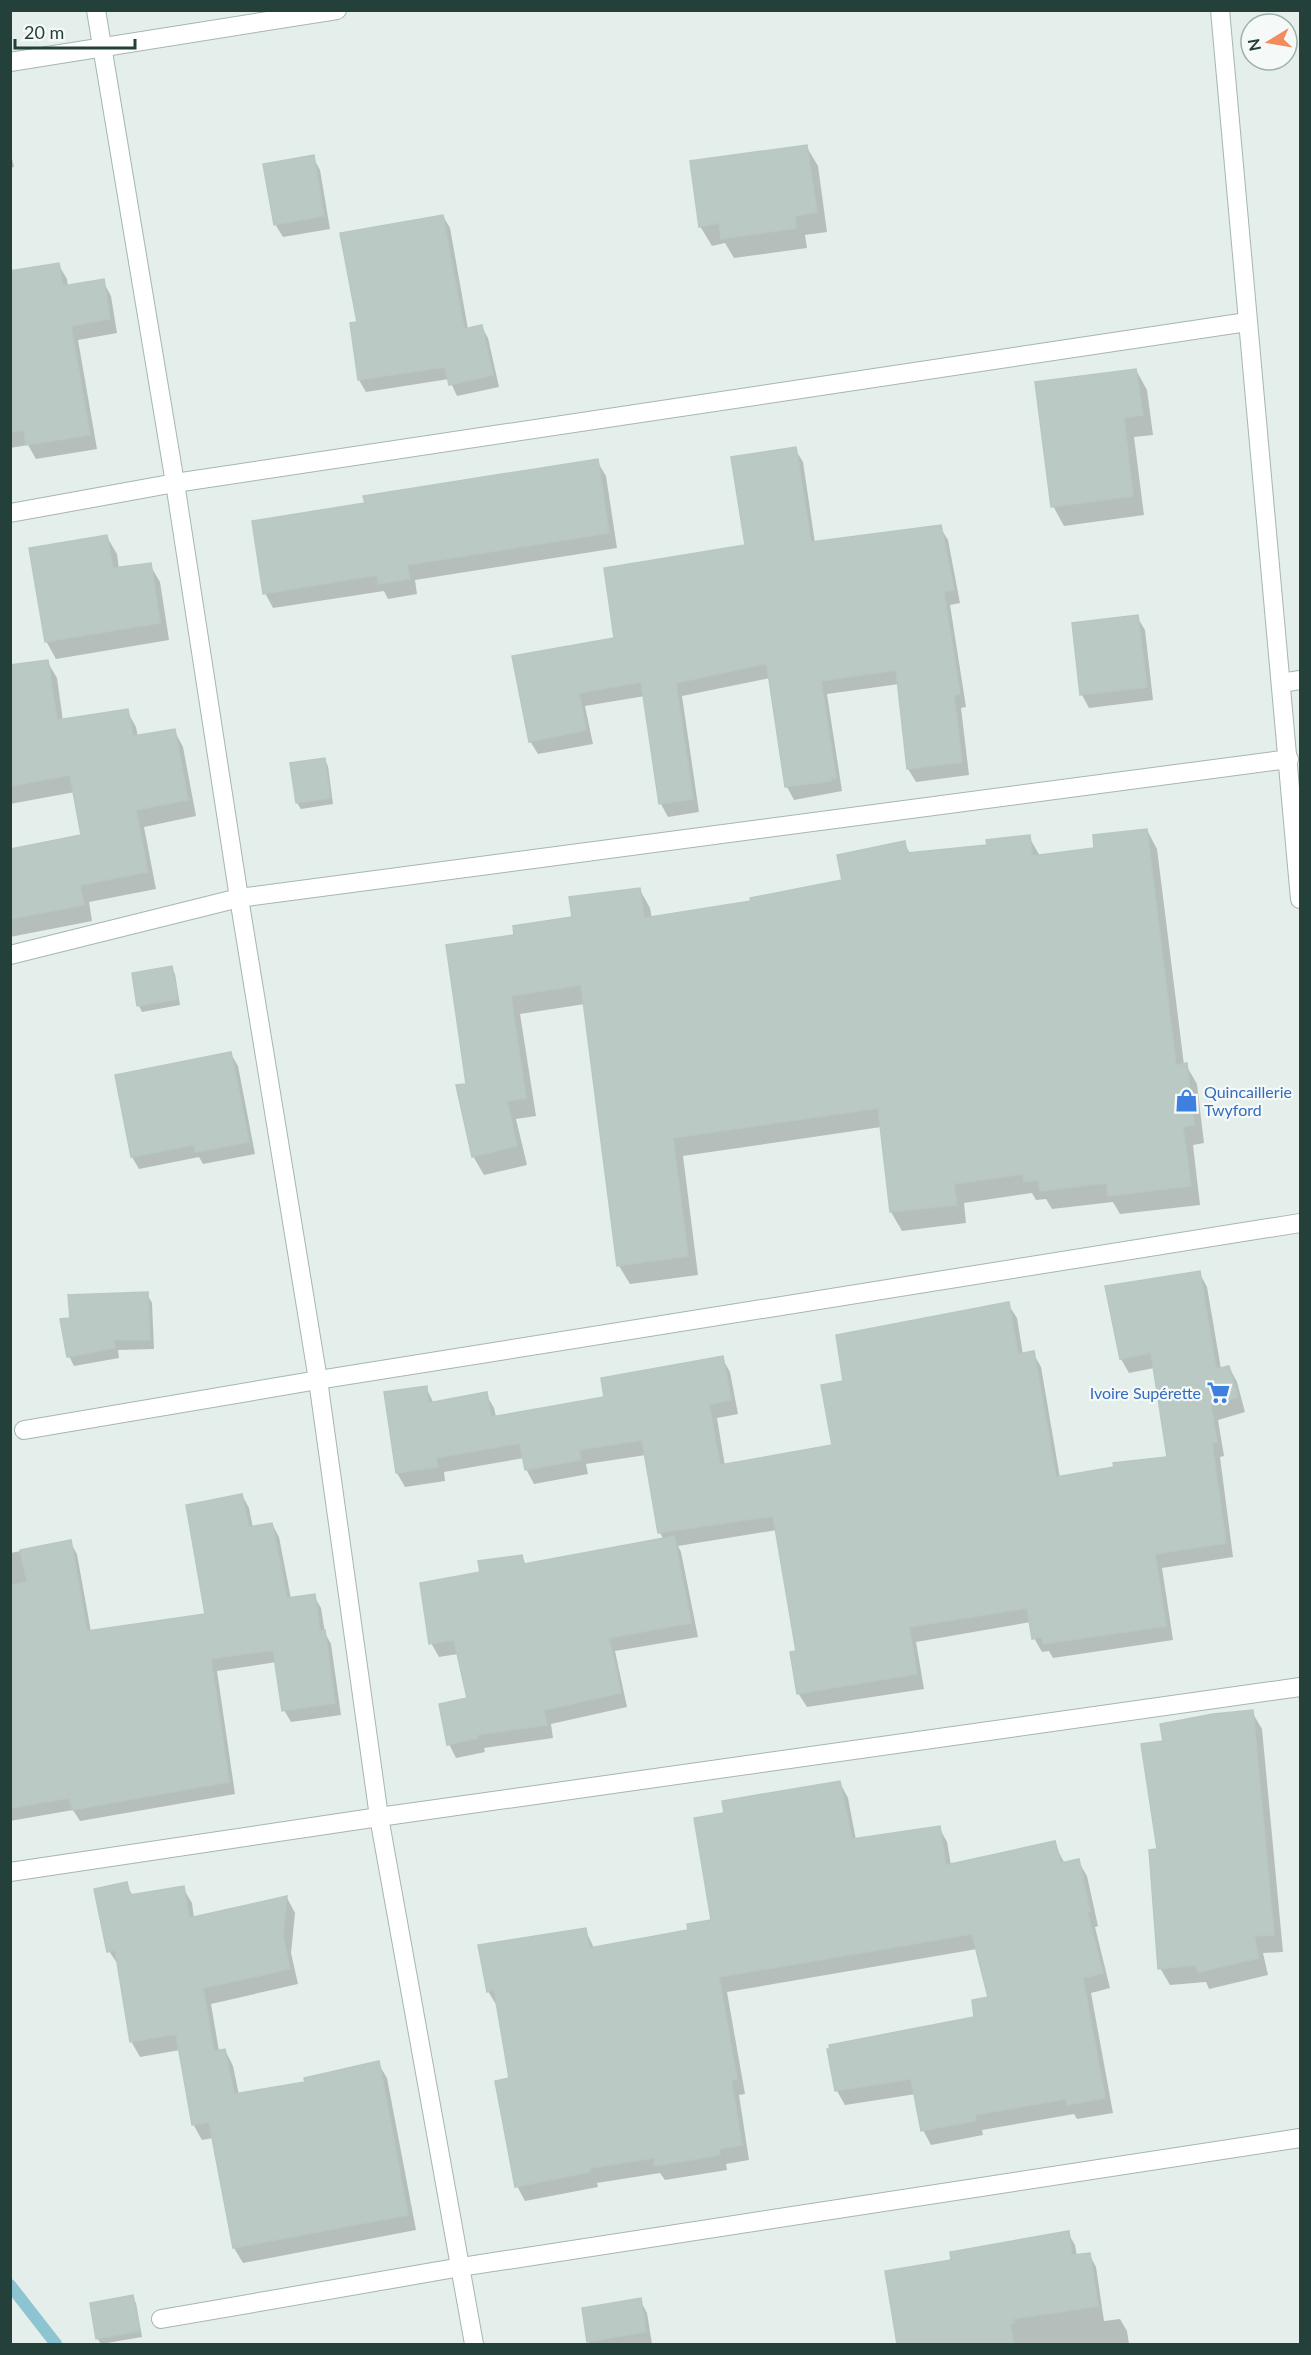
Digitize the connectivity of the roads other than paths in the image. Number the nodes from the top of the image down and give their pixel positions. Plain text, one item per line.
1 (96, 10) edge
2 (337, 10) edge
3 (1220, 10) edge
4 (102, 48) junction
5 (10, 62) edge
6 (1248, 322) junction
7 (175, 483) junction
8 (10, 513) edge
9 (1300, 681) edge
10 (1281, 683) junction
11 (1289, 759) junction
12 (1300, 887) edge
13 (239, 898) junction
14 (10, 955) edge
15 (1300, 1223) edge
16 (318, 1380) junction
17 (24, 1430) dead end
18 (1300, 1687) edge
19 (380, 1817) junction
20 (10, 1872) edge
21 (1300, 2138) edge
22 (462, 2267) junction
23 (161, 2319) dead end
24 (474, 2344) edge

1 - 4 street
2 - 4 street
3 - 6 street
4 - 5 street
4 - 7 street
6 - 7 street
6 - 10 street
7 - 8 street
7 - 13 street
9 - 10 street
10 - 11 street
11 - 12 street
11 - 13 street
13 - 14 street
13 - 16 street
15 - 16 street
16 - 17 street
16 - 19 street
18 - 19 street
19 - 20 street
19 - 22 street
21 - 22 street
22 - 23 street
22 - 24 street

